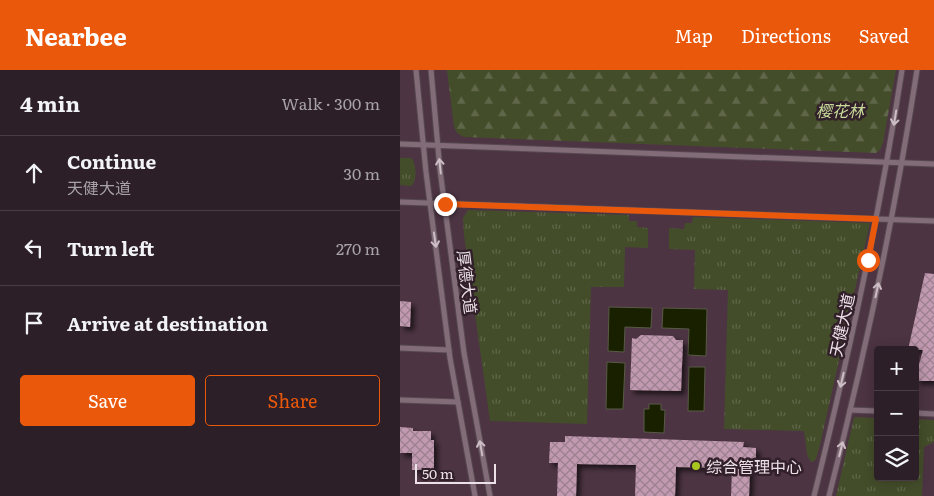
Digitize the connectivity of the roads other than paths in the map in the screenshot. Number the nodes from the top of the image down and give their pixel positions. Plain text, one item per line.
1 (416, 70) edge
2 (431, 70) edge
3 (902, 70) edge
4 (917, 70) edge
5 (400, 144) edge
6 (423, 145) junction
7 (438, 146) junction
8 (887, 162) junction
9 (902, 163) junction
10 (934, 164) edge
11 (400, 202) edge
12 (430, 204) junction
13 (445, 204) junction
14 (876, 219) junction
15 (891, 220) junction
16 (934, 221) edge
17 (400, 348) edge
18 (449, 350) junction
19 (400, 400) edge
20 (458, 402) junction
21 (850, 410) junction
22 (874, 411) edge
23 (919, 413) edge
24 (934, 414) edge
25 (475, 496) edge
26 (490, 496) edge
27 (814, 496) edge
28 (830, 496) edge

1 - 6 lane, 厚德大道
2 - 7 lane, 厚德大道
3 -> 8 lane, 天健大道
4 - 9 lane, 天健大道
5 - 6 lane
6 - 7 lane
6 - 12 lane, 厚德大道
7 - 8 lane
13 -> 7 lane, 厚德大道
8 - 9 lane
8 - 14 lane, 天健大道
9 - 10 lane
9 - 15 lane, 天健大道
11 - 12 lane
12 - 13 lane
12 -> 18 lane, 厚德大道
13 - 14 lane
26 -> 13 lane, 厚德大道
14 - 15 lane
14 -> 27 lane, 天健大道
15 - 16 lane
21 -> 15 lane, 天健大道
17 - 18 lane
18 - 20 lane, 厚德大道
19 - 20 lane
20 - 25 lane, 厚德大道
21 - 22 lane
28 -> 21 lane, 天健大道
23 - 24 lane

